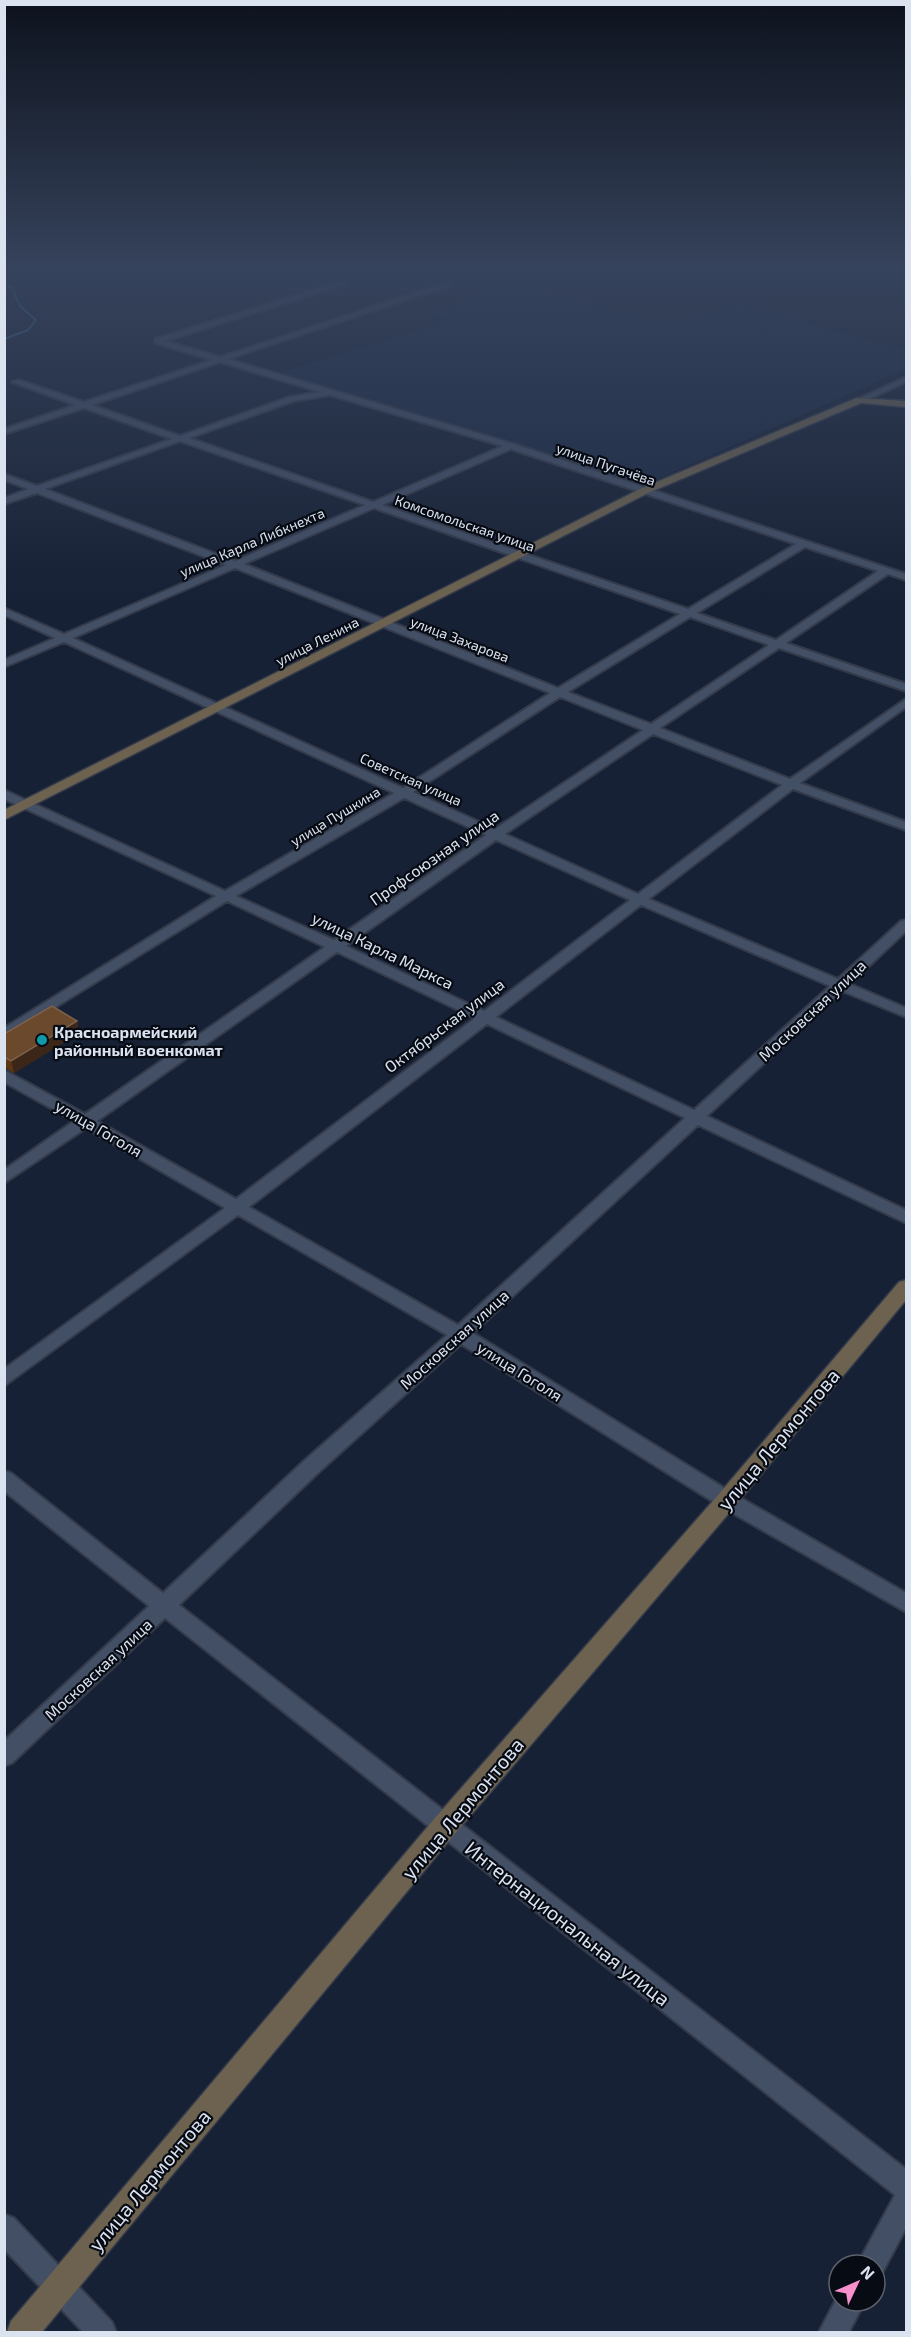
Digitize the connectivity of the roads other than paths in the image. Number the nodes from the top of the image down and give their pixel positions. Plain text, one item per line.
1 (158, 380) edge
2 (292, 380) edge
3 (904, 380) edge
4 (16, 382) dead end
5 (335, 392) junction
6 (860, 400) junction
7 (906, 404) edge
8 (83, 405) junction
9 (4, 432) edge
10 (178, 438) junction
11 (511, 446) junction
12 (4, 477) edge
13 (36, 490) junction
14 (644, 491) junction
15 (4, 501) edge
16 (372, 504) junction
17 (802, 544) junction
18 (519, 556) junction
19 (234, 564) junction
20 (886, 570) junction
21 (906, 577) edge
22 (4, 610) edge
23 (689, 614) junction
24 (382, 625) junction
25 (63, 638) junction
26 (776, 643) junction
27 (4, 664) edge
28 (906, 688) edge
29 (558, 693) junction
30 (906, 702) edge
31 (217, 708) junction
32 (652, 728) junction
33 (791, 784) junction
34 (403, 793) junction
35 (4, 795) edge
36 (27, 805) junction
37 (4, 816) edge
38 (906, 826) edge
39 (496, 834) junction
40 (226, 896) junction
41 (640, 900) junction
42 (906, 924) edge
43 (334, 946) junction
44 (839, 984) junction
45 (906, 1013) edge
46 (482, 1018) junction
47 (4, 1035) edge
48 (4, 1075) edge
49 (695, 1118) junction
50 (87, 1120) junction
51 (4, 1178) edge
52 (236, 1208) junction
53 (906, 1217) edge
54 (906, 1287) edge
55 (460, 1334) junction
56 (4, 1379) edge
57 (4, 1479) edge
58 (727, 1500) junction
59 (906, 1603) edge
60 (165, 1606) junction
61 (4, 1756) edge
62 (444, 1827) junction
63 (906, 2186) edge
64 (906, 2202) edge
65 (4, 2228) edge
66 (878, 2253) edge
67 (61, 2286) junction
68 (844, 2313) edge
69 (22, 2332) edge
70 (102, 2332) edge
71 (833, 2332) edge

1 - 8 street
2 - 5 street, улица Пугачёва
3 - 6 street
4 - 8 street, Комсомольская улица
5 - 10 street
5 - 11 street, улица Пугачёва
6 - 7 street
6 - 14 street, улица Ленина
8 - 9 street
8 - 10 street, Комсомольская улица
10 - 13 street
10 - 16 street, Комсомольская улица
11 - 14 street, улица Пугачёва
11 - 16 street, улица Карла Либкнехта
12 - 13 street, улица Захарова
13 - 15 street
13 - 19 street, улица Захарова
14 - 17 street, улица Пугачёва
14 - 18 street, улица Ленина
16 - 18 street, Комсомольская улица
16 - 19 street, улица Карла Либкнехта
17 - 20 street, улица Пугачёва
17 - 23 street, улица Пушкина
18 - 23 street, Комсомольская улица
18 - 24 street, улица Ленина
19 - 24 street, улица Захарова
19 - 25 street, улица Карла Либкнехта
20 - 21 street, улица Пугачёва
20 - 26 street, Профсоюзная улица
22 - 25 street, Советская улица
23 - 26 street, Комсомольская улица
23 - 29 street, улица Пушкина
24 - 29 street, улица Захарова
24 - 31 street, улица Ленина
25 - 27 street, улица Карла Либкнехта
25 - 31 street, Советская улица
26 - 28 street, Комсомольская улица
26 - 32 street, Профсоюзная улица
29 - 32 street, улица Захарова
29 - 34 street, улица Пушкина
30 - 33 street, Октябрьская улица
31 - 34 street, Советская улица
31 - 36 street, улица Ленина
32 - 33 street, улица Захарова
32 - 39 street, Профсоюзная улица
33 - 38 street, улица Захарова
33 - 41 street, Октябрьская улица
34 - 39 street, Советская улица
34 - 40 street, улица Пушкина
35 - 36 street, улица Карла Маркса
36 - 37 street, улица Ленина
36 - 40 street, улица Карла Маркса
39 - 41 street, Советская улица
39 - 43 street, Профсоюзная улица
40 - 43 street, улица Карла Маркса
40 - 47 street, улица Пушкина
41 - 44 street, Советская улица
41 - 46 street, Октябрьская улица
42 - 44 street, Московская улица
43 - 46 street, улица Карла Маркса
43 - 50 street, Профсоюзная улица
44 - 45 street, Советская улица
44 - 49 street, Московская улица
46 - 49 street, улица Карла Маркса
46 - 52 street, Октябрьская улица
48 - 50 street, улица Гоголя
49 - 53 street, улица Карла Маркса
49 - 55 street, Московская улица
50 - 51 street, Профсоюзная улица
50 - 52 street, улица Гоголя
52 - 55 street, улица Гоголя
52 - 56 street, Октябрьская улица
54 - 58 street, улица Лермонтова
55 - 58 street, улица Гоголя
55 - 60 street, Московская улица
57 - 60 street, Интернациональная улица
58 - 59 street, улица Гоголя
58 - 62 street, улица Лермонтова
60 - 61 street, Московская улица
60 - 62 street, Интернациональная улица
62 - 63 street, Интернациональная улица
62 - 67 street, улица Лермонтова
64 - 66 street
65 - 67 street
67 - 69 street, улица Лермонтова
67 - 70 street
68 - 71 street

